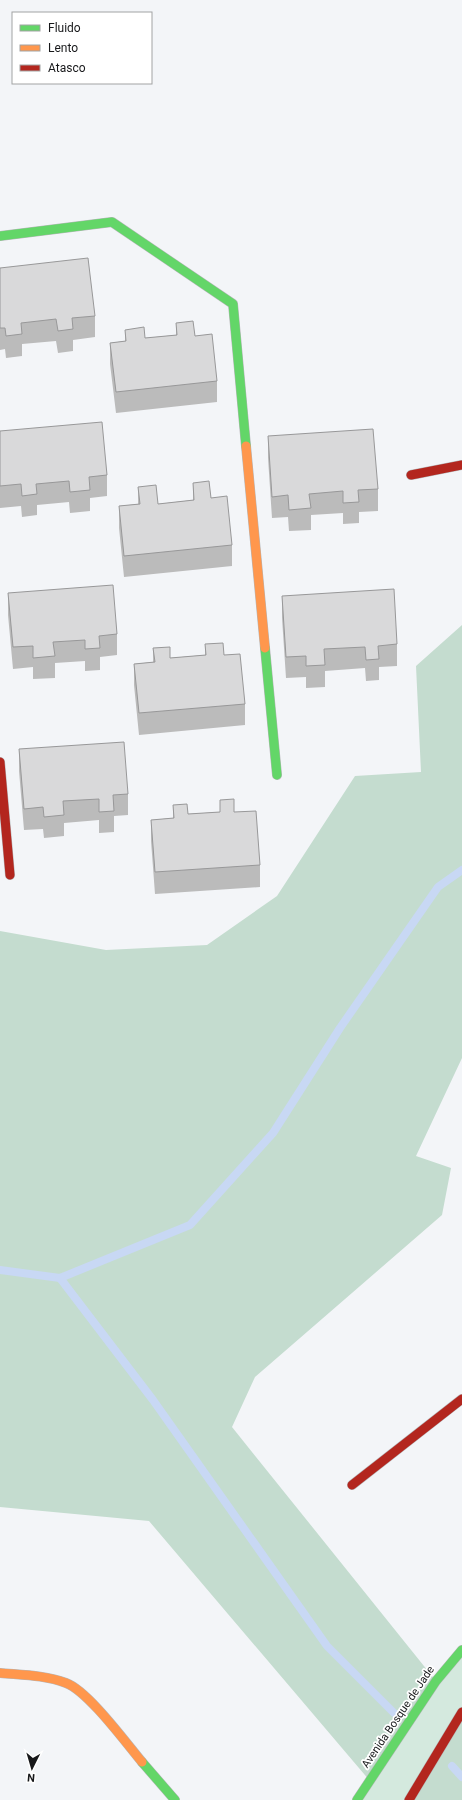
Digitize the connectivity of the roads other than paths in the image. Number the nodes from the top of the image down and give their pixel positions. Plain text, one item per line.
1 (0, 236) edge
2 (462, 465) edge
3 (411, 475) dead end
4 (0, 762) edge
5 (277, 775) dead end
6 (10, 875) dead end
7 (462, 1399) edge
8 (352, 1485) dead end
9 (462, 1650) edge
10 (0, 1673) edge
11 (462, 1712) edge
12 (175, 1800) edge
13 (357, 1800) edge
14 (409, 1800) edge

1 - 5 street
2 - 3 street
4 - 6 street
7 - 8 street
9 - 13 street, Avenida Bosque de Jade
10 - 12 street
11 - 14 street

